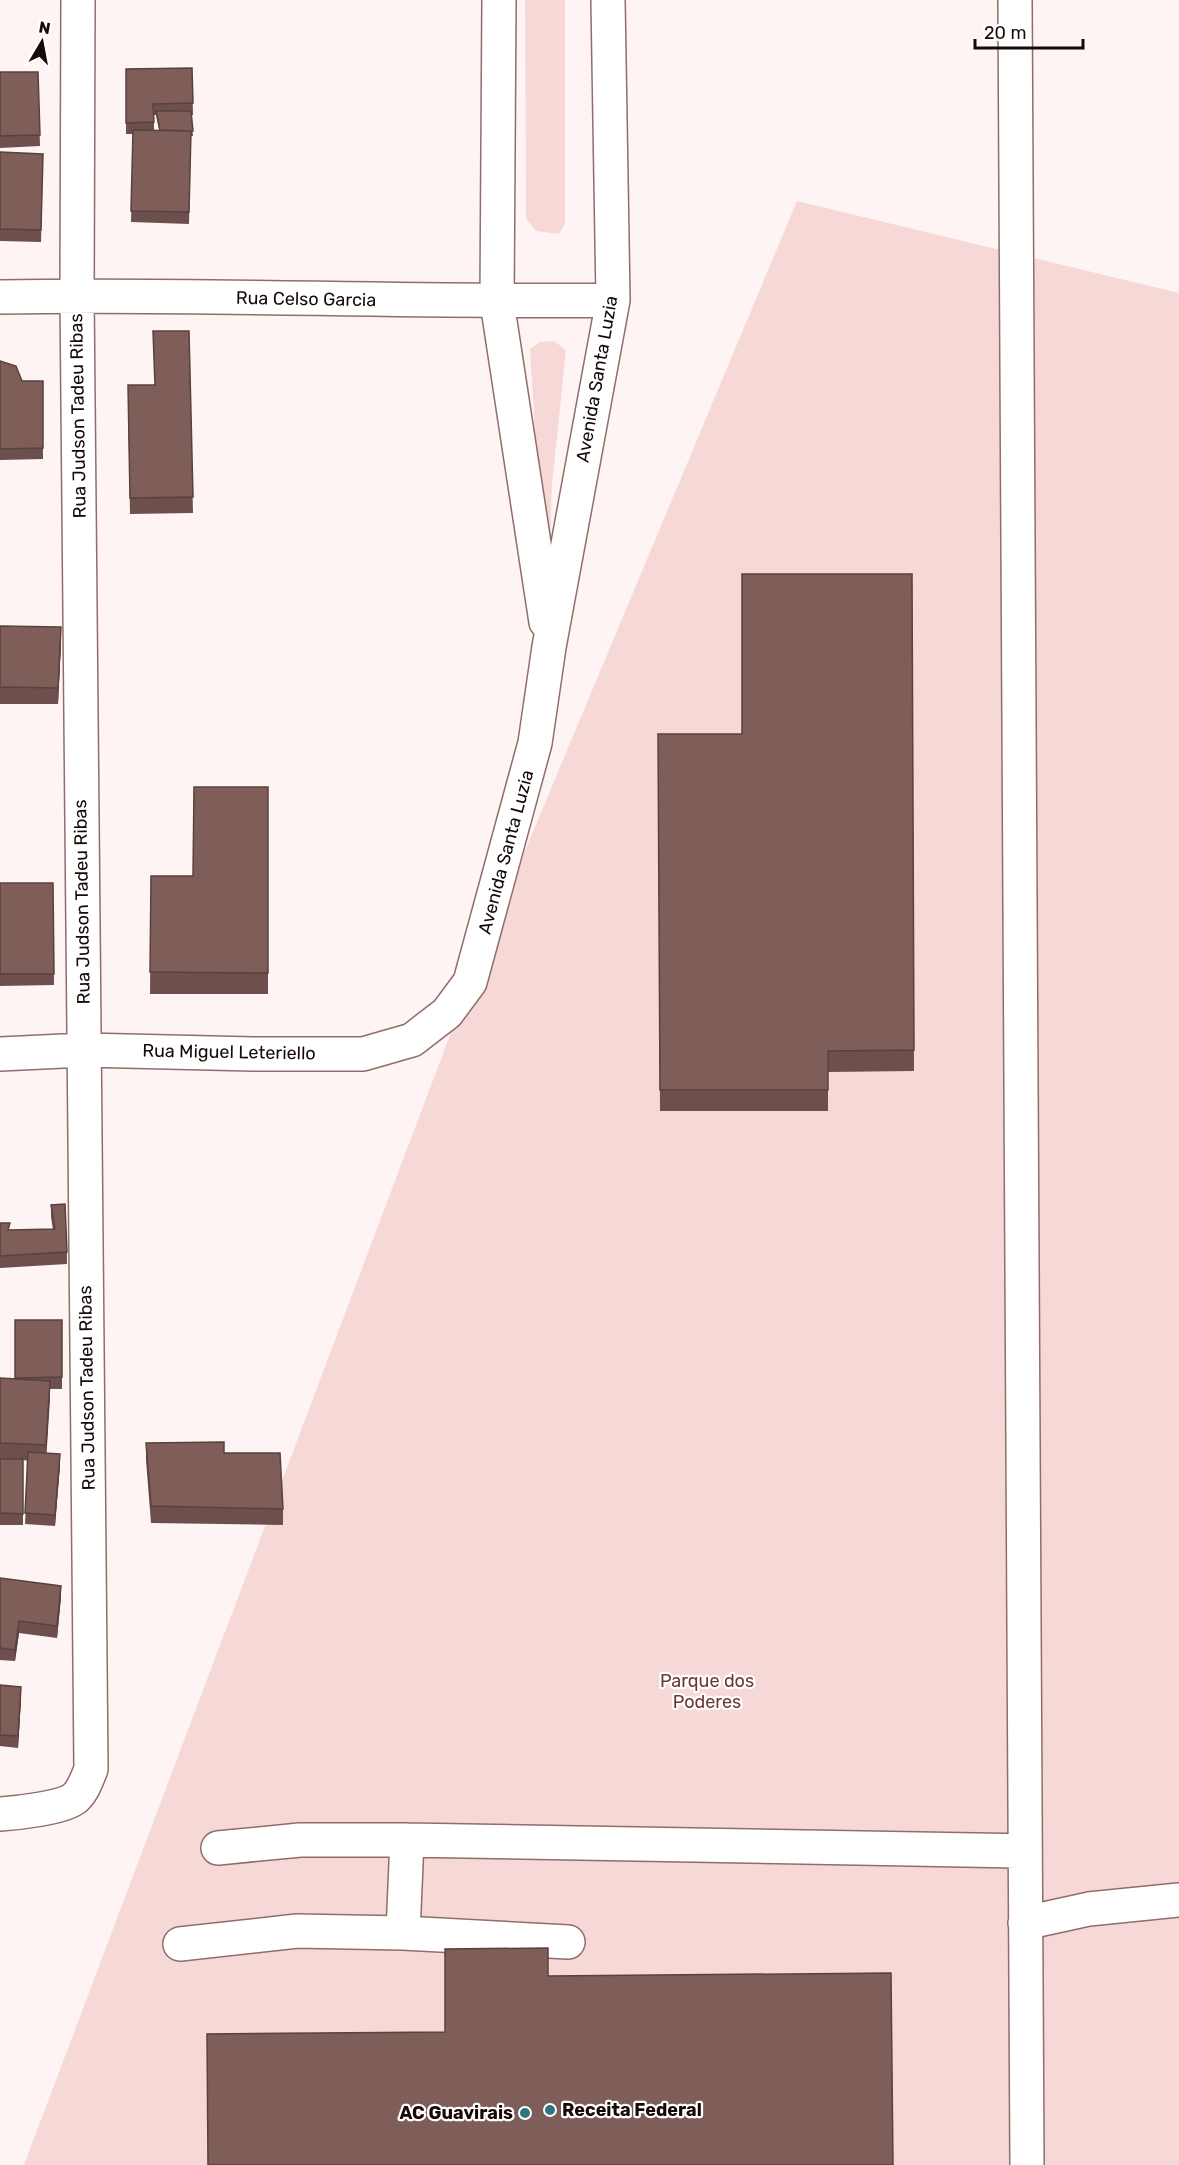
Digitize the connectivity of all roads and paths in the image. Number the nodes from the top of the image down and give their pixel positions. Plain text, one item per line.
1 (78, 0) edge
2 (499, 0) edge
3 (608, 0) edge
4 (1015, 0) edge
5 (77, 295) junction
6 (0, 297) edge
7 (613, 300) junction
8 (497, 302) junction
9 (549, 647) junction
10 (447, 1013) joint
11 (84, 1050) junction
12 (0, 1054) edge
13 (0, 1814) edge
14 (407, 1840) junction
15 (218, 1848) dead end
16 (1025, 1851) junction
17 (1179, 1900) edge
18 (1025, 1923) junction
19 (403, 1933) junction
20 (568, 1942) dead end
21 (180, 1944) dead end
22 (1027, 2165) edge

1 - 5 street, Rua Judson Tadeu Ribas
2 - 8 street, Avenida Santa Luzia
3 - 7 street, Avenida Santa Luzia
4 - 16 street
5 - 6 street, Rua Celso Garcia
5 - 8 street, Rua Celso Garcia
5 - 11 street, Rua Judson Tadeu Ribas
7 - 8 street, Rua Celso Garcia
7 - 9 street, Avenida Santa Luzia
8 - 9 street, Avenida Santa Luzia
9 - 10 street, Avenida Santa Luzia
10 - 11 street, Rua Miguel Leteriello
11 - 12 street, Rua Miguel Leteriello
11 - 13 street, Rua Judson Tadeu Ribas
14 - 15 street
14 - 16 street
14 - 19 street
16 - 18 street
17 - 18 street
18 - 22 street
19 - 20 street
19 - 21 street

